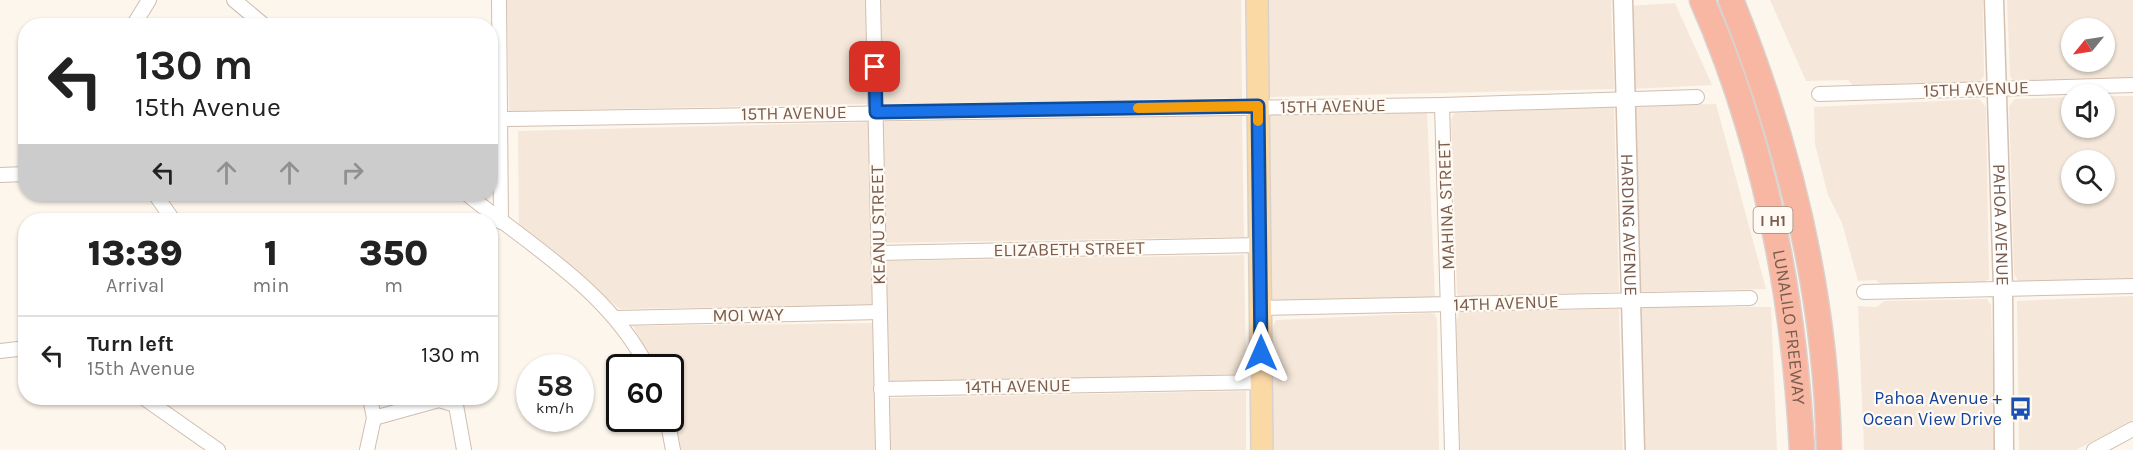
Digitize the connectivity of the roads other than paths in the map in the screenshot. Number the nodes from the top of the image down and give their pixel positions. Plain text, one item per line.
1 (149, 0) edge
2 (234, 0) edge
3 (499, 0) edge
4 (873, 0) edge
5 (1257, 0) edge
6 (1623, 0) edge
7 (1702, 0) edge
8 (1731, 0) edge
9 (1994, 0) edge
10 (138, 18) edge
11 (255, 18) edge
12 (2133, 85) edge
13 (1997, 88) junction
14 (1820, 94) dead end
15 (1697, 97) dead end
16 (1626, 98) junction
17 (1442, 105) junction
18 (1258, 106) junction
19 (876, 112) junction
20 (502, 119) junction
21 (18, 174) edge
22 (0, 175) edge
23 (476, 201) edge
24 (490, 213) edge
25 (498, 220) edge
26 (501, 222) junction
27 (1260, 245) junction
28 (879, 253) junction
29 (2133, 286) edge
30 (2003, 289) junction
31 (1864, 292) dead end
32 (1750, 298) dead end
33 (1631, 299) junction
34 (1449, 305) junction
35 (1261, 308) junction
36 (880, 312) junction
37 (616, 318) junction
38 (18, 349) edge
39 (0, 351) edge
40 (639, 354) edge
41 (1262, 382) junction
42 (881, 389) junction
43 (154, 405) edge
44 (371, 405) edge
45 (418, 405) edge
46 (456, 405) edge
47 (374, 418) junction
48 (2133, 429) edge
49 (670, 432) edge
50 (218, 450) edge
51 (367, 450) edge
52 (464, 450) edge
53 (673, 450) edge
54 (883, 450) edge
55 (1262, 450) edge
56 (1452, 450) edge
57 (1635, 450) edge
58 (1803, 450) edge
59 (1829, 450) edge
60 (2004, 450) edge
61 (2094, 450) edge

1 - 10 street
2 - 11 street
3 - 20 street
4 - 19 street, KEANU STREET
5 - 18 main road
6 - 16 street, HARDING AVENUE
7 - 58 highway, LUNALILO FREEWAY / I H1
8 - 59 highway, LUNALILO FREEWAY / I H1
9 - 13 street, PAHOA AVENUE
12 - 13 street, 15TH AVENUE
13 - 14 street, 15TH AVENUE
13 - 30 street, PAHOA AVENUE
15 - 16 street, 15TH AVENUE
16 - 17 street, 15TH AVENUE
16 - 33 street, HARDING AVENUE
17 - 18 street, 15TH AVENUE
17 - 34 street, MAHINA STREET
18 - 19 street, 15TH AVENUE
18 - 27 main road
19 - 20 street, 15TH AVENUE
19 - 28 street, KEANU STREET
20 - 26 street
21 - 22 street
23 - 24 street
25 - 26 street
26 - 37 street
27 - 28 street, ELIZABETH STREET
27 - 35 main road
28 - 36 street, KEANU STREET
29 - 30 street
30 - 31 street
30 - 60 street, PAHOA AVENUE
32 - 33 street, 14TH AVENUE
33 - 34 street, 14TH AVENUE
33 - 57 street, HARDING AVENUE
34 - 35 street, 14TH AVENUE
34 - 56 street, MAHINA STREET
35 - 41 main road
36 - 37 street, MOI WAY
36 - 42 street, KEANU STREET
37 - 40 street
38 - 39 street
41 - 42 street, 14TH AVENUE
41 - 55 main road
42 - 54 street, KEANU STREET
43 - 50 street
44 - 47 street
45 - 47 street
46 - 52 street
47 - 51 street
48 - 61 street
49 - 53 street

